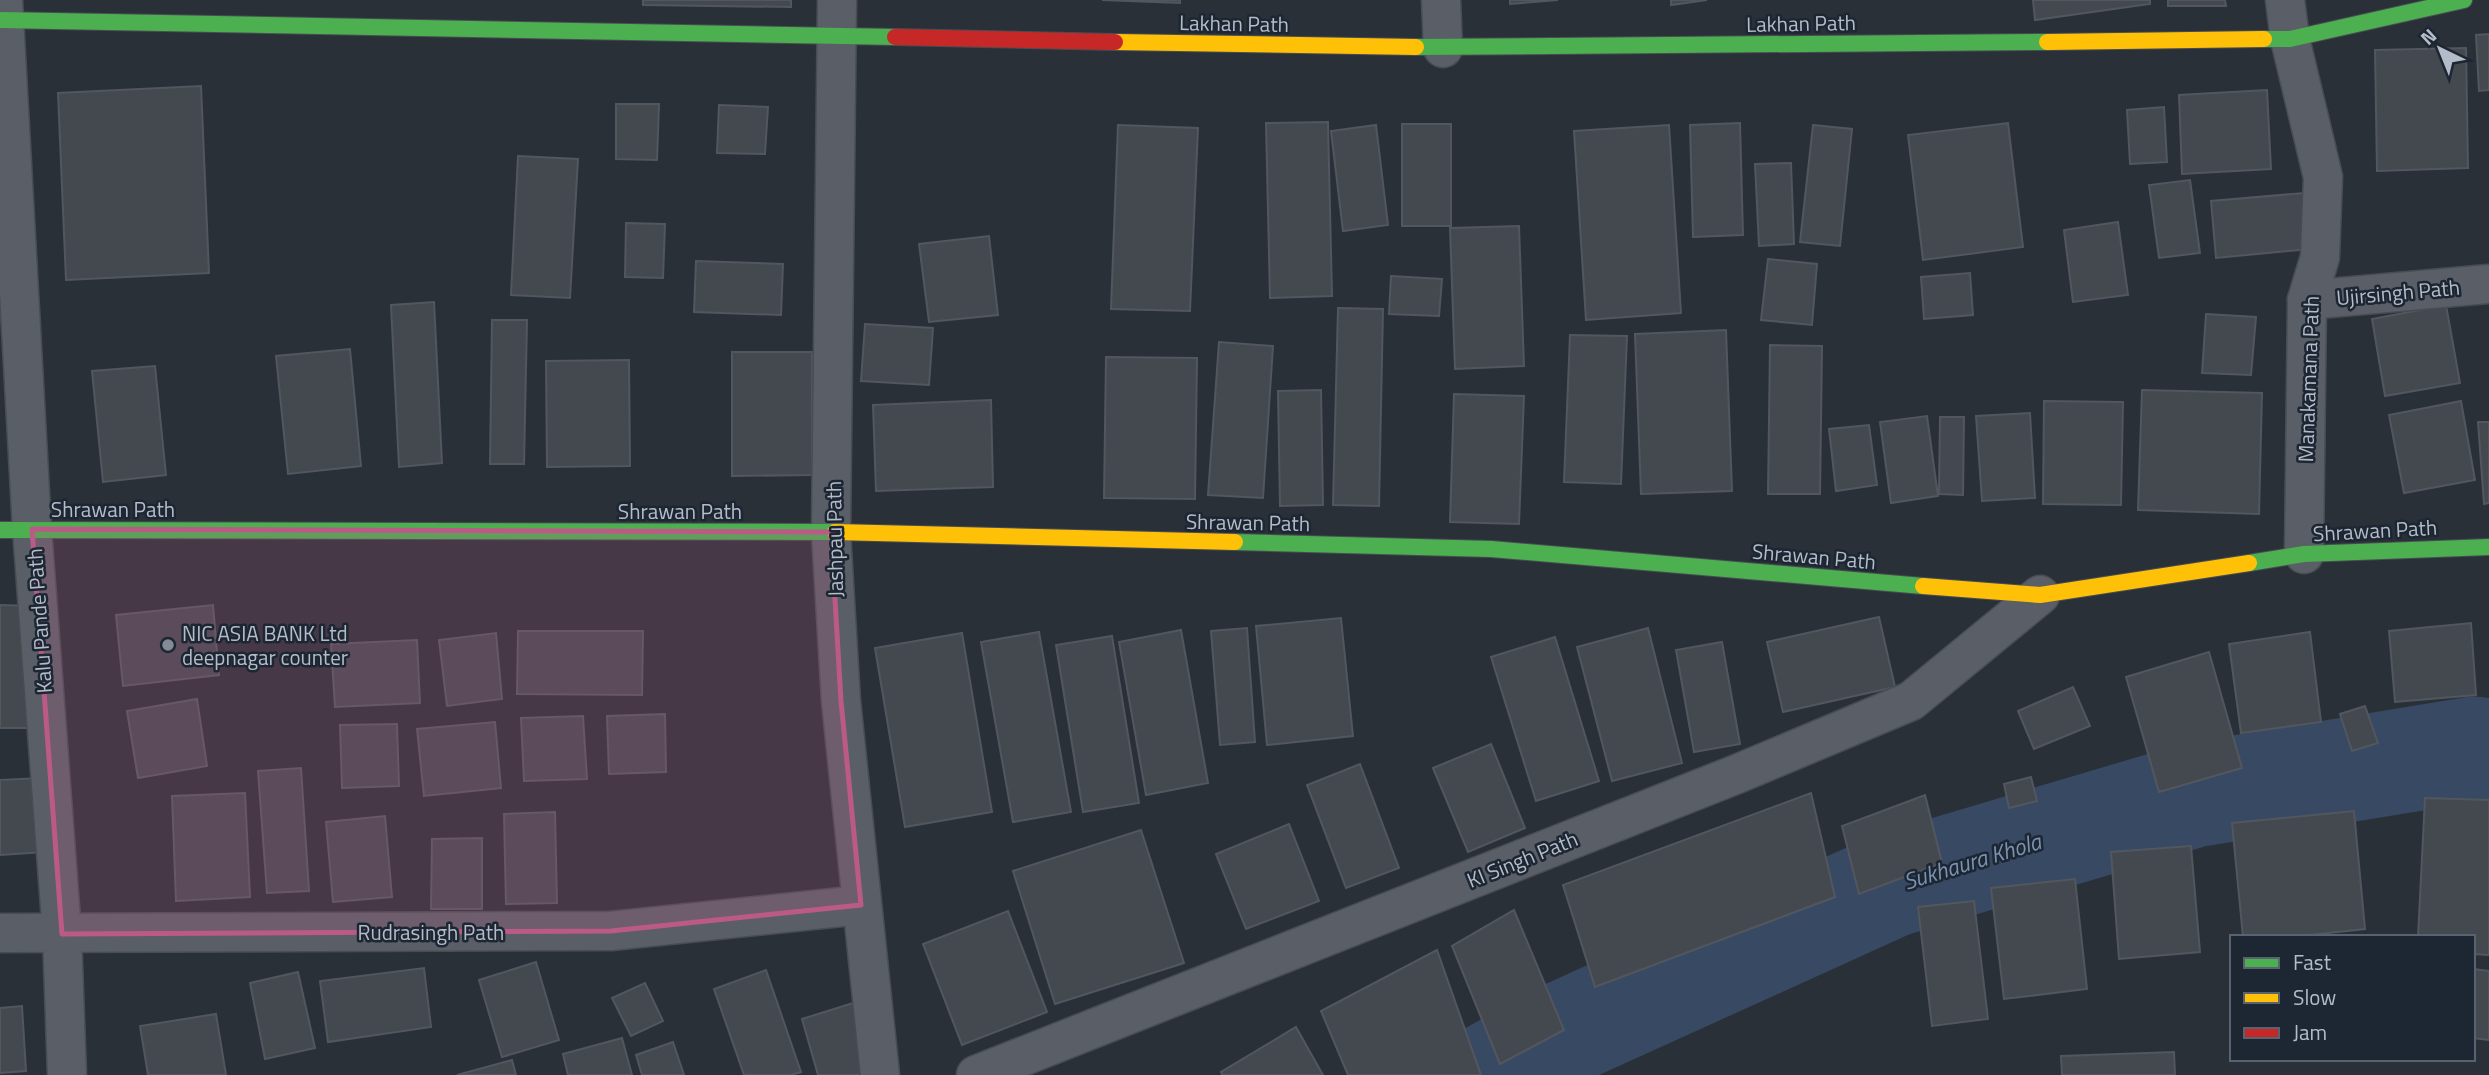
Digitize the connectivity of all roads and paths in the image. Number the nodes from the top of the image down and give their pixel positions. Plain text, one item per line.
1 (1441, 0) edge
2 (2285, 0) edge
3 (2464, 0) edge
4 (3, 14) edge
5 (836, 18) edge
6 (2290, 39) junction
7 (1443, 48) junction
8 (2489, 284) edge
9 (2307, 300) junction
10 (16, 530) edge
11 (831, 532) junction
12 (2489, 547) edge
13 (2304, 554) junction
14 (2040, 595) junction
15 (861, 905) junction
16 (0, 933) edge
17 (62, 933) junction
18 (67, 1075) edge
19 (880, 1075) edge
20 (976, 1075) edge

1 - 7 street
2 - 6 street, Manakamana Path
3 - 6 street, Lakhan Path
4 - 5 street, Lakhan Path
4 - 10 street, Kalu Pande Path
5 - 7 street, Lakhan Path
5 - 11 street, Jashpau Path
6 - 7 street, Lakhan Path
6 - 9 street, Manakamana Path
8 - 9 street, Ujirsingh Path
9 - 13 street, Manakamana Path
10 - 11 street, Shrawan Path
10 - 17 street, Kalu Pande Path
11 - 14 street, Shrawan Path
11 - 15 street, Jashpau Path
12 - 13 street, Shrawan Path
13 - 14 street, Shrawan Path
14 - 20 street, KI Singh Path
15 - 17 street, Rudrasingh Path
15 - 19 street, Jashpau Path
16 - 17 street, Rudrasingh Path
17 - 18 street, Kalu Pande Path

